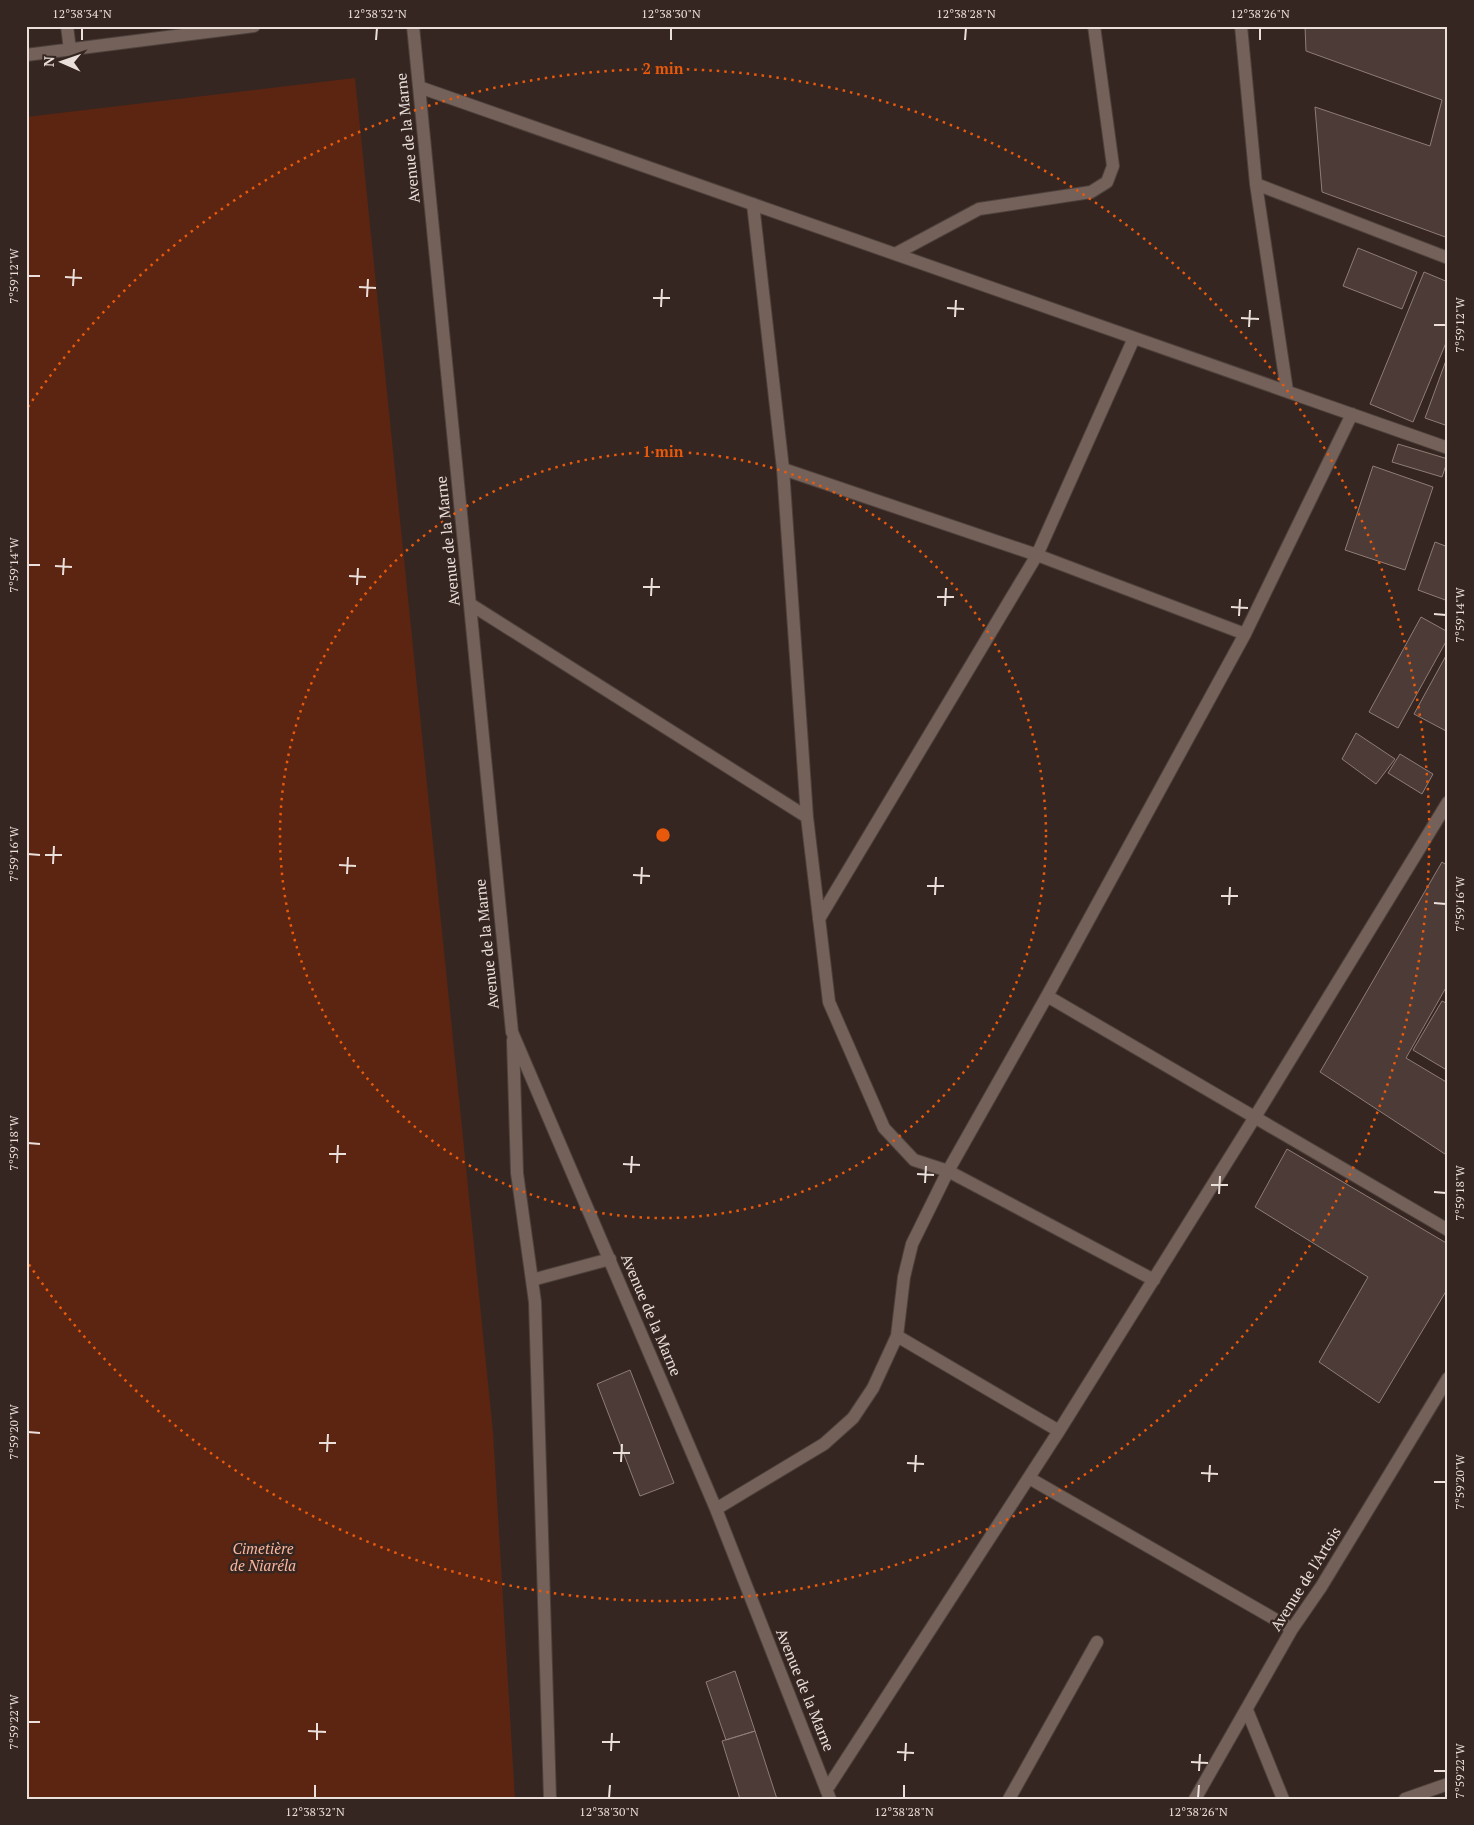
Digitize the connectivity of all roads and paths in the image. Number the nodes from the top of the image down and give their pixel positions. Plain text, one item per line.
1 (68, 26) edge
2 (254, 26) edge
3 (413, 26) edge
4 (1094, 26) edge
5 (1241, 26) edge
6 (70, 50) junction
7 (26, 55) edge
8 (419, 87) junction
9 (1256, 184) junction
10 (753, 204) junction
11 (895, 254) junction
12 (1448, 258) edge
13 (1134, 338) junction
14 (1287, 391) junction
15 (1352, 414) junction
16 (1448, 448) edge
17 (783, 468) junction
18 (1037, 555) junction
19 (470, 604) junction
20 (1245, 634) junction
21 (1448, 802) edge
22 (807, 817) junction
23 (820, 919) junction
24 (1047, 996) junction
25 (512, 1032) junction
26 (1255, 1117) junction
27 (948, 1171) junction
28 (1448, 1230) edge
29 (610, 1259) junction
30 (532, 1280) junction
31 (1154, 1280) junction
32 (897, 1336) junction
33 (1448, 1378) edge
34 (1059, 1431) junction
35 (1029, 1478) junction
36 (716, 1509) junction
37 (1292, 1629) junction
38 (1097, 1642) dead end
39 (1247, 1710) junction
40 (1448, 1784) edge
41 (828, 1794) edge
42 (550, 1799) edge
43 (1009, 1799) edge
44 (1195, 1799) edge
45 (1283, 1799) edge
46 (1405, 1799) edge

1 - 6 street
2 - 6 street
3 - 8 street, Avenue de la Marne
4 - 11 street
5 - 9 street
6 - 7 street
8 - 10 street
8 - 19 street, Avenue de la Marne
9 - 12 street
9 - 14 street
10 - 11 street
10 - 17 street
11 - 13 street
13 - 14 street
13 - 18 street
14 - 15 street
15 - 16 street
15 - 20 street
17 - 18 street
17 - 22 street
18 - 20 street
18 - 23 street
19 - 22 street
19 - 25 street, Avenue de la Marne
20 - 24 street
21 - 26 street
22 - 23 street
23 - 27 street
24 - 26 street
24 - 27 street
25 - 29 street, Avenue de la Marne
25 - 30 street
26 - 28 street
26 - 31 street
27 - 31 street
27 - 32 street
29 - 30 street
29 - 36 street, Avenue de la Marne
30 - 42 street
31 - 34 street
32 - 34 street
32 - 36 street
33 - 37 street, Avenue de l'Artois
34 - 35 street
35 - 37 street
35 - 41 street
36 - 41 street, Avenue de la Marne
37 - 39 street, Avenue de l'Artois
38 - 43 street
39 - 44 street, Avenue de l'Artois
39 - 45 street
40 - 46 street

